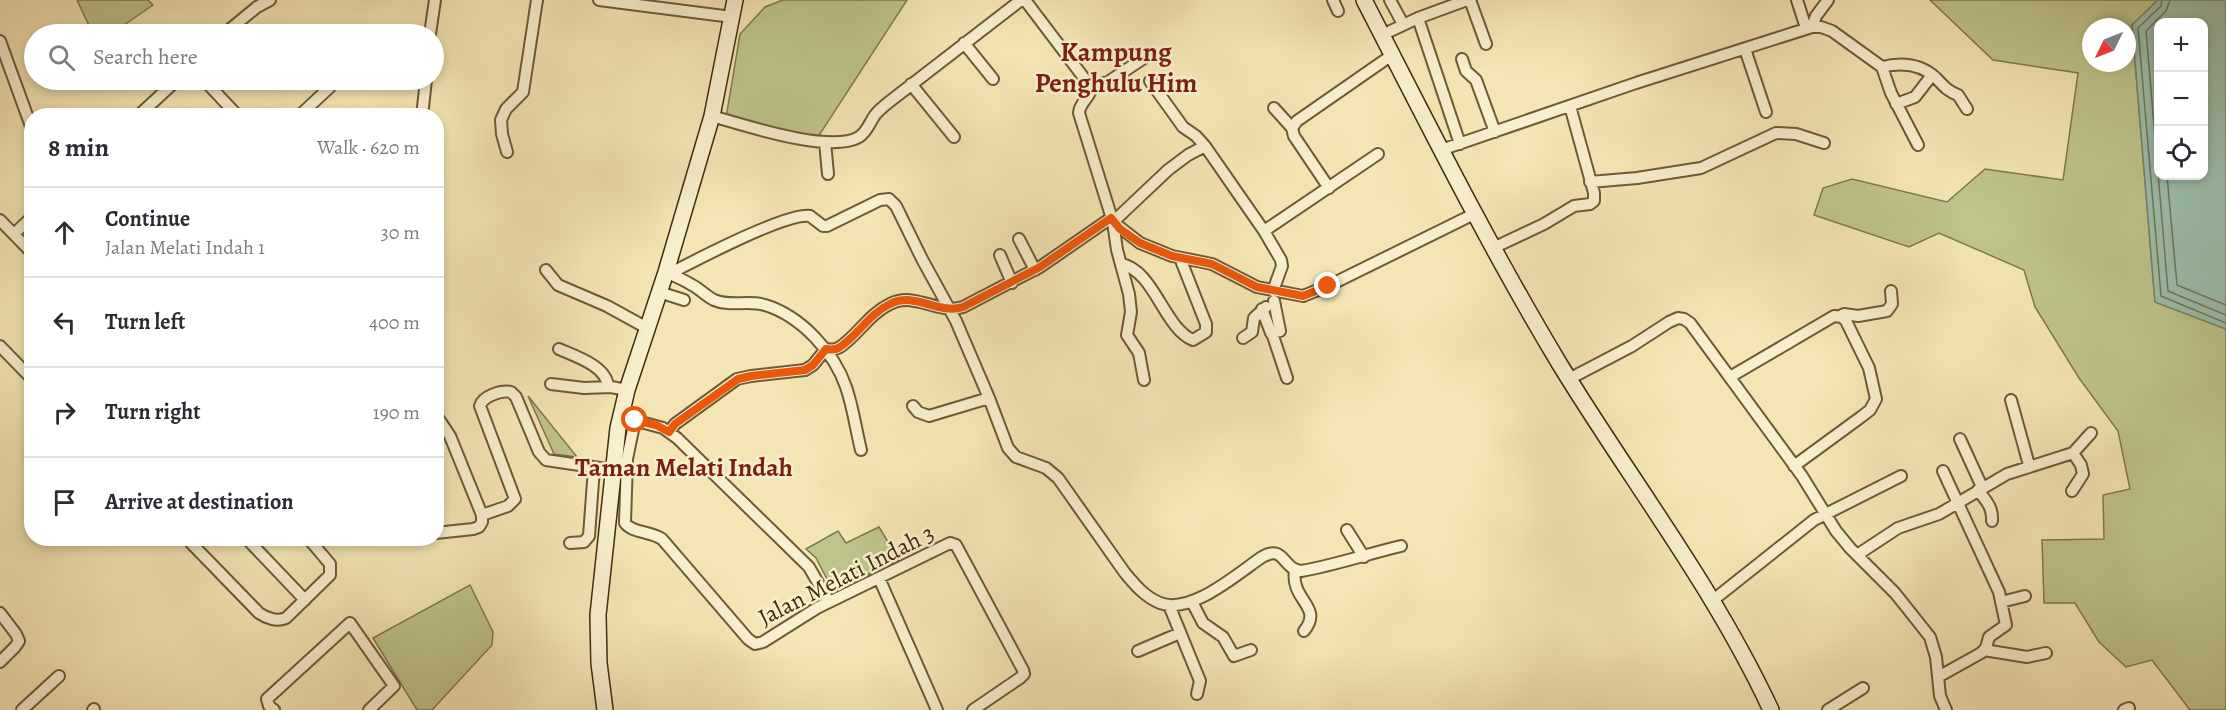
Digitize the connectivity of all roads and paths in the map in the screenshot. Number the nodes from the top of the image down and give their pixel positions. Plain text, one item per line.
1 (270, 0) edge
2 (435, 0) edge
3 (537, 0) edge
4 (599, 0) edge
5 (1021, 0) edge
6 (1025, 0) edge
7 (1333, 0) edge
8 (1364, 0) edge
9 (1390, 0) edge
10 (1469, 0) edge
11 (1797, 0) edge
12 (1828, 0) edge
13 (255, 3) edge
14 (678, 5) edge
15 (735, 5) edge
16 (1338, 11) dead end
17 (1418, 18) junction
18 (234, 24) edge
19 (431, 24) edge
20 (1403, 24) junction
21 (1809, 27) junction
22 (1382, 35) junction
23 (0, 41) edge
24 (964, 43) junction
25 (1485, 44) dead end
26 (1745, 48) junction
27 (1392, 55) junction
28 (1143, 58) dead end
29 (1461, 59) dead end
30 (1882, 67) junction
31 (1932, 75) junction
32 (993, 79) dead end
33 (1150, 81) dead end
34 (911, 84) junction
35 (1092, 86) junction
36 (166, 90) edge
37 (213, 90) edge
38 (327, 90) edge
39 (425, 90) edge
40 (1896, 104) junction
41 (1570, 106) junction
42 (24, 108) edge
43 (147, 108) edge
44 (230, 108) edge
45 (308, 108) edge
46 (423, 108) edge
47 (1274, 108) dead end
48 (1967, 110) dead end
49 (1766, 112) dead end
50 (712, 116) junction
51 (1292, 128) junction
52 (1495, 132) junction
53 (954, 137) dead end
54 (825, 142) junction
55 (1824, 143) dead end
56 (1460, 144) junction
57 (1918, 145) dead end
58 (1205, 146) junction
59 (1441, 150) junction
60 (507, 152) dead end
61 (1378, 154) dead end
62 (828, 174) dead end
63 (1592, 187) junction
64 (1329, 188) junction
65 (1474, 214) junction
66 (0, 220) edge
67 (1112, 220) junction
68 (24, 225) edge
69 (1264, 231) junction
70 (14, 234) junction
71 (1018, 239) dead end
72 (24, 245) edge
73 (1492, 248) junction
74 (1000, 255) dead end
75 (1180, 258) junction
76 (1121, 264) junction
77 (546, 270) dead end
78 (1035, 270) junction
79 (668, 273) junction
80 (1011, 283) junction
81 (1891, 291) dead end
82 (659, 292) junction
83 (1277, 295) junction
84 (684, 300) dead end
85 (950, 309) junction
86 (1263, 309) junction
87 (1840, 316) junction
88 (647, 328) junction
89 (1272, 333) junction
90 (1243, 339) dead end
91 (0, 346) edge
92 (559, 349) dead end
93 (826, 349) junction
94 (24, 371) edge
95 (1730, 377) junction
96 (1287, 378) dead end
97 (1569, 379) junction
98 (1144, 380) dead end
99 (551, 384) dead end
100 (608, 387) junction
101 (627, 390) junction
102 (989, 398) junction
103 (2011, 400) dead end
104 (913, 406) dead end
105 (628, 418) junction
106 (444, 427) edge
107 (669, 432) junction
108 (2091, 433) dead end
109 (1960, 439) dead end
110 (861, 450) dead end
111 (2073, 453) junction
112 (2029, 465) junction
113 (1794, 466) junction
114 (594, 468) junction
115 (613, 470) junction
116 (1943, 471) dead end
117 (1901, 476) dead end
118 (1980, 489) junction
119 (2073, 491) dead end
120 (1958, 502) junction
121 (1825, 514) junction
122 (482, 515) junction
123 (1992, 521) dead end
124 (1347, 530) dead end
125 (444, 532) edge
126 (570, 543) dead end
127 (194, 546) edge
128 (254, 546) edge
129 (315, 546) edge
130 (1401, 546) dead end
131 (1857, 555) junction
132 (1364, 557) junction
133 (1295, 570) junction
134 (879, 578) junction
135 (2025, 596) dead end
136 (305, 600) junction
137 (1712, 601) junction
138 (829, 602) junction
139 (1192, 602) junction
140 (2001, 602) junction
141 (1169, 606) junction
142 (0, 613) edge
143 (1304, 631) dead end
144 (1180, 633) junction
145 (1251, 650) dead end
146 (1984, 650) junction
147 (1138, 651) dead end
148 (2046, 653) dead end
149 (0, 662) edge
150 (58, 676) dead end
151 (1938, 677) junction
152 (1863, 688) dead end
153 (1197, 694) dead end
154 (22, 710) edge
155 (274, 710) edge
156 (369, 710) edge
157 (604, 710) edge
158 (937, 710) edge
159 (972, 710) edge
160 (1771, 710) edge
161 (1828, 710) edge
162 (1946, 710) edge

1 - 13 street
2 - 19 street
3 - 60 street
4 - 14 street
5 - 24 street
6 - 35 street
7 - 16 street
8 - 22 main road
9 - 20 street
10 - 17 street
10 - 25 street
11 - 21 street
12 - 21 street
13 - 18 street
14 - 15 street
15 - 50 main road
17 - 20 street
17 - 56 street
20 - 22 street
21 - 26 street
21 - 30 street
22 - 27 main road
23 - 42 street
24 - 32 street
24 - 34 street
26 - 41 street
26 - 49 street
27 - 51 street
27 - 59 main road
28 - 35 street
29 - 52 street
30 - 31 street
30 - 40 street
31 - 40 street
31 - 48 street
33 - 58 street
34 - 53 street
34 - 54 street
35 - 67 street
36 - 43 street
37 - 44 street
38 - 45 street
39 - 46 street
40 - 57 street
41 - 52 street
41 - 63 street
47 - 51 street
50 - 54 street
50 - 79 main road
51 - 64 street
52 - 56 street
54 - 62 street
55 - 63 street
56 - 59 street
58 - 67 street
58 - 69 street
59 - 65 main road
61 - 64 street
63 - 73 street
64 - 69 street
65 - 73 main road
65 - 83 street
66 - 70 street
67 - 75 street
67 - 76 street
67 - 78 street
68 - 70 street
69 - 83 street
70 - 72 street
71 - 78 street
73 - 97 main road
74 - 80 street
75 - 76 street
75 - 83 street
76 - 98 street
77 - 88 street
78 - 80 street
79 - 82 main road
79 - 85 street
79 - 93 street
80 - 85 street
81 - 87 street
82 - 84 street
82 - 88 main road
83 - 86 street
83 - 89 street
85 - 93 street
85 - 102 street
86 - 89 street
86 - 90 street
87 - 95 street
87 - 113 street
88 - 101 main road
89 - 96 street
91 - 94 street
92 - 100 street
93 - 107 street
93 - 110 street
95 - 97 street
95 - 113 street
97 - 137 main road
99 - 100 street
100 - 101 street
101 - 105 main road
102 - 104 street
102 - 141 street
103 - 112 street
105 - 107 street
105 - 115 main road
105 - 138 street, Jalan Melati Indah 3
106 - 122 street
107 - 138 street
108 - 111 street
109 - 118 street
111 - 112 street
111 - 119 street
112 - 118 street
113 - 121 street
114 - 115 street
114 - 122 street
114 - 126 street
115 - 157 main road
116 - 120 street
117 - 121 street
118 - 120 street
118 - 123 street
120 - 131 street
120 - 140 street
121 - 131 street
121 - 137 street
122 - 125 street
124 - 132 street
127 - 136 street
128 - 136 street
129 - 136 street
130 - 132 street
131 - 151 street
132 - 133 street
133 - 139 street
133 - 143 street
134 - 138 street, Jalan Melati Indah 3
134 - 158 street
134 - 159 street, Jalan Melati Indah 3
135 - 140 street
137 - 160 main road
139 - 141 street
139 - 145 street
140 - 146 street
141 - 144 street
142 - 149 street
144 - 147 street
144 - 153 street
146 - 148 street
146 - 151 street
150 - 154 street
151 - 162 street
152 - 161 street
155 - 156 street

